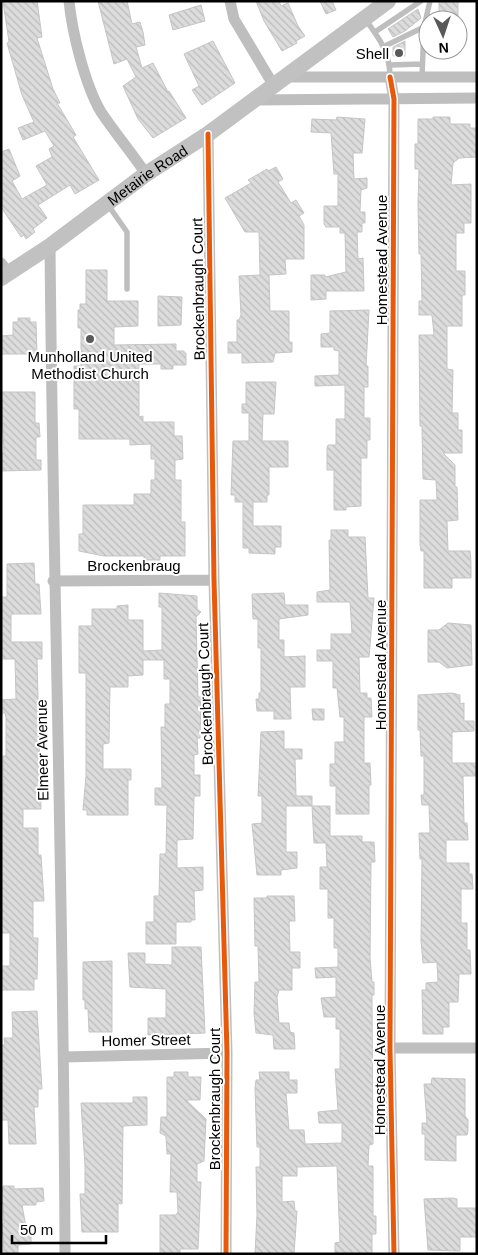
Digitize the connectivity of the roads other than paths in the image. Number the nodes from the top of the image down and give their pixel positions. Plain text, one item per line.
1 (68, 1) edge
2 (230, 1) edge
3 (420, 1) edge
4 (374, 8) edge
5 (418, 30) edge
6 (375, 32) junction
7 (385, 46) junction
8 (422, 60) edge
9 (422, 64) junction
10 (390, 65) junction
11 (390, 77) junction
12 (422, 77) junction
13 (477, 77) edge
14 (280, 81) junction
15 (477, 98) edge
16 (394, 99) junction
17 (255, 100) junction
18 (208, 134) junction
19 (146, 174) junction
20 (107, 204) junction
21 (50, 246) junction
22 (4, 272) edge
23 (127, 289) dead end
24 (214, 580) junction
25 (54, 581) junction
26 (390, 1048) junction
27 (477, 1048) edge
28 (227, 1054) junction
29 (65, 1057) junction
30 (65, 1254) edge
31 (226, 1254) edge
32 (394, 1254) edge

1 - 19 street
2 - 14 street
3 - 6 lane
4 - 6 lane
4 - 14 main road, Metairie Road
5 - 7 lane
6 - 7 lane
7 - 10 lane
8 - 9 lane
9 - 10 lane
9 - 12 lane
10 - 11 lane
11 - 12 street
11 - 14 street
11 - 16 street, Homestead Avenue
12 - 13 street
14 - 17 main road, Metairie Road
15 - 16 street
16 - 17 street
16 - 26 street, Homestead Avenue
17 - 18 main road, Metairie Road
18 - 19 main road, Metairie Road
18 - 24 street, Brockenbraugh Court
19 - 20 main road, Metairie Road
20 - 21 main road, Metairie Road
20 - 23 lane
21 - 22 main road, Metairie Road
21 - 25 street, Elmeer Avenue
24 - 25 street, Brockenbraug
24 - 28 street, Brockenbraugh Court
25 - 29 street, Elmeer Avenue
26 - 27 street
26 - 32 street, Homestead Avenue
28 - 29 street, Homer Street
28 - 31 street, Brockenbraugh Court
29 - 30 street, Elmeer Avenue

